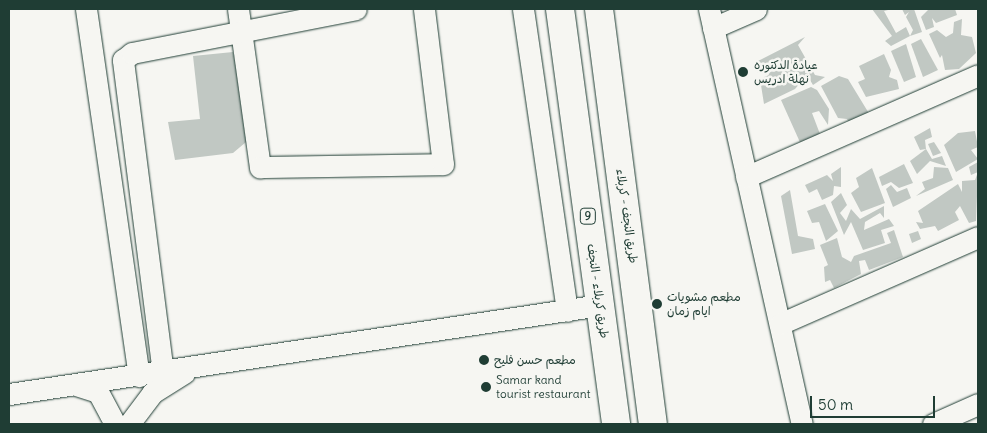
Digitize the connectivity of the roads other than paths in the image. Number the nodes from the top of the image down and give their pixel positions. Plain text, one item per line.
1 (86, 9) edge
2 (238, 9) edge
3 (356, 9) edge
4 (424, 9) edge
5 (523, 9) edge
6 (560, 9) edge
7 (599, 9) edge
8 (756, 9) edge
9 (711, 18) edge
10 (242, 34) junction
11 (978, 75) edge
12 (746, 176) junction
13 (978, 237) edge
14 (638, 296) junction
15 (600, 305) junction
16 (567, 311) junction
17 (780, 324) junction
18 (190, 370) junction
19 (163, 373) junction
20 (139, 376) junction
21 (73, 384) junction
22 (9, 394) edge
23 (978, 404) edge
24 (115, 424) edge
25 (129, 424) edge
26 (602, 424) edge
27 (616, 424) edge
28 (653, 424) edge
29 (672, 424) edge
30 (802, 424) edge
31 (933, 424) edge

1 - 20 street
2 - 10 street
3 - 10 street
4 - 10 street
5 - 16 street
6 - 15 highway, طريق کربلاء - النجف / 9
7 - 14 highway, طريق النجف - کربلاء
8 - 9 street
9 - 12 street
10 - 19 street
11 - 12 street
12 - 17 street
13 - 17 street
14 - 28 highway, طريق النجف - کربلاء
14 - 29 highway
15 - 16 street
15 - 26 highway
15 - 27 highway, طريق کربلاء - النجف / 9
16 - 18 street
17 - 30 street
18 - 19 street
18 - 25 street
19 - 20 street
20 - 21 street
21 - 22 street
21 - 24 street
23 - 31 street

